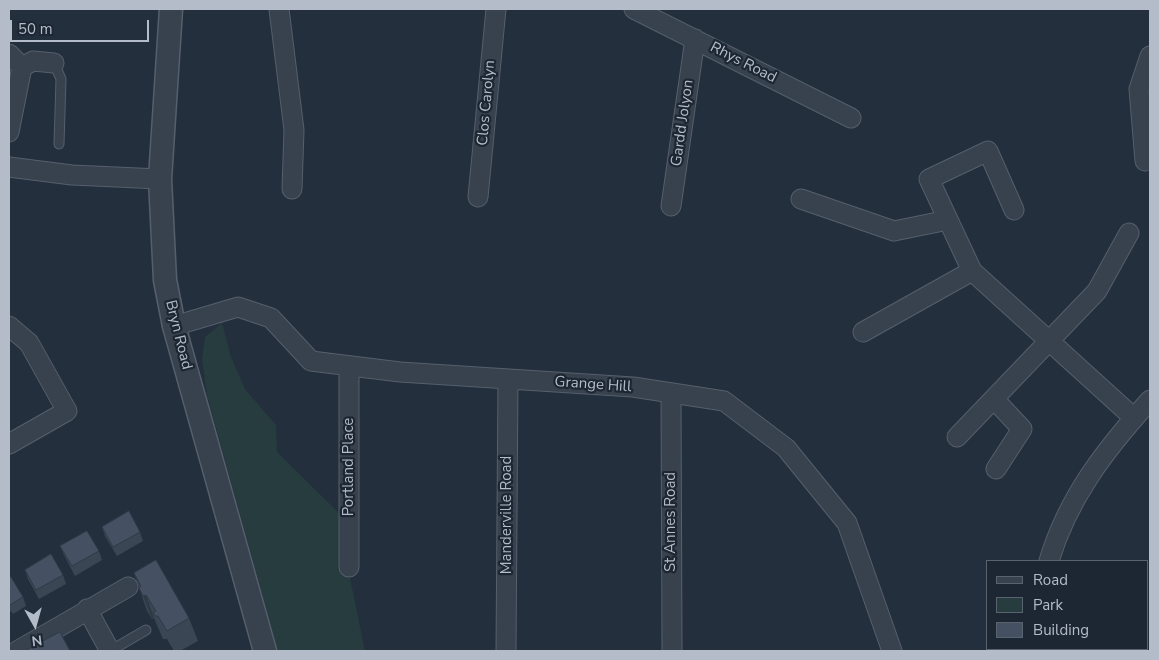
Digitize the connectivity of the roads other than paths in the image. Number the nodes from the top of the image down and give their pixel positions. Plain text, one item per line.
1 (170, 9) edge
2 (279, 9) edge
3 (496, 9) edge
4 (634, 9) edge
5 (695, 39) junction
6 (1150, 56) edge
7 (15, 60) edge
8 (54, 63) joint
9 (851, 118) dead end
10 (9, 132) edge
11 (59, 144) dead end
12 (1145, 161) dead end
13 (9, 167) edge
14 (160, 178) junction
15 (292, 189) dead end
16 (478, 197) dead end
17 (801, 199) dead end
18 (671, 206) dead end
19 (1014, 210) dead end
20 (948, 220) junction
21 (1129, 233) dead end
22 (972, 271) junction
23 (9, 326) edge
24 (174, 326) junction
25 (863, 332) dead end
26 (1050, 341) junction
27 (349, 366) junction
28 (508, 380) junction
29 (672, 393) junction
30 (994, 399) junction
31 (1150, 400) edge
32 (1134, 418) junction
33 (957, 437) dead end
34 (9, 444) edge
35 (996, 469) dead end
36 (1049, 560) edge
37 (349, 567) dead end
38 (128, 586) dead end
39 (87, 609) junction
40 (146, 630) dead end
41 (17, 651) edge
42 (110, 651) edge
43 (265, 651) edge
44 (506, 651) edge
45 (672, 651) edge
46 (892, 651) edge

1 - 14 street, Bryn Road
2 - 15 street
3 - 16 street, Clos Carolyn
4 - 5 street, Rhys Road
5 - 9 street, Rhys Road
5 - 18 street, Gardd Jolyon
6 - 12 street
7 - 8 street
7 - 10 street
8 - 11 lane
13 - 14 street
14 - 24 street, Bryn Road
17 - 20 street
19 - 20 street
20 - 22 street
21 - 26 street
22 - 25 street
22 - 26 street
23 - 34 street
24 - 27 street, Grange Hill
24 - 43 street, Bryn Road
26 - 30 street
26 - 32 street
27 - 28 street, Grange Hill
27 - 37 street, Portland Place
28 - 29 street, Grange Hill
28 - 44 street, Manderville Road
29 - 45 street, St Annes Road
29 - 46 street, Grange Hill
30 - 33 street
30 - 35 street
31 - 32 street
32 - 36 street
38 - 39 street
39 - 41 street
39 - 42 street
40 - 42 lane

